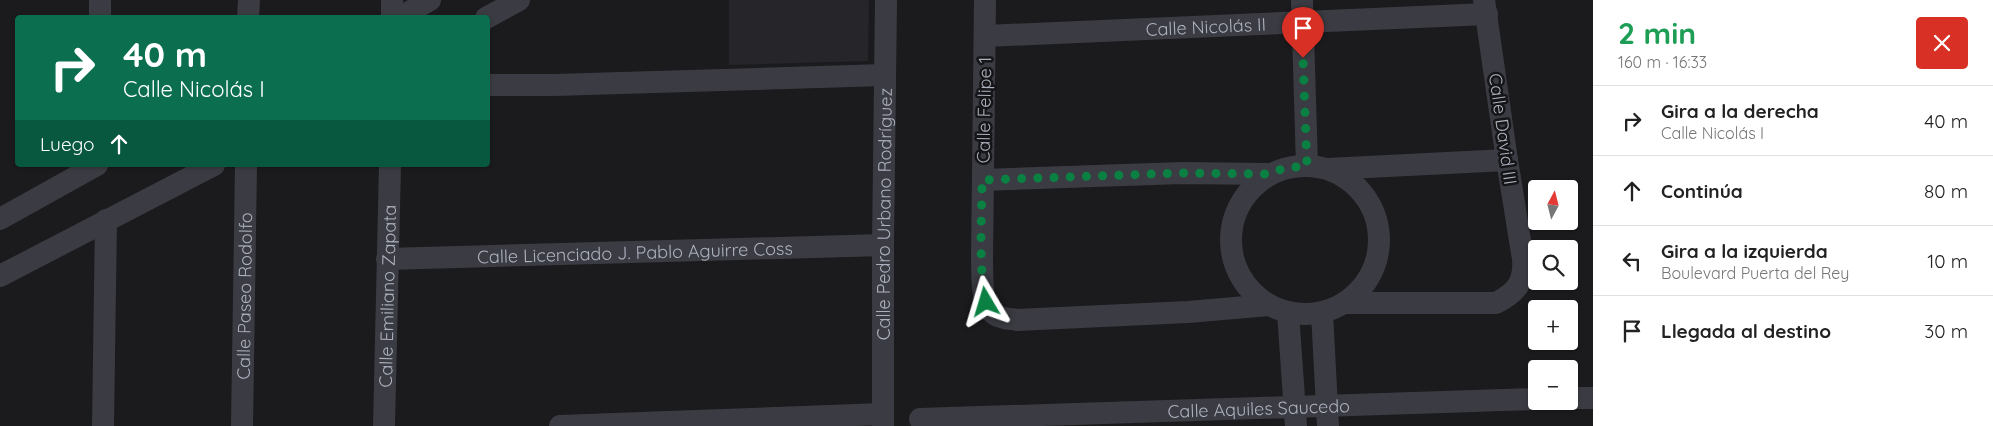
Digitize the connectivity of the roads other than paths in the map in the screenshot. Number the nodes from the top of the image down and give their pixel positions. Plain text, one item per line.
1 (100, 0) edge
2 (249, 0) edge
3 (392, 0) edge
4 (430, 0) edge
5 (519, 0) edge
6 (886, 0) edge
7 (985, 0) edge
8 (1302, 0) edge
9 (1485, 7) edge
10 (100, 15) edge
11 (248, 15) edge
12 (392, 15) edge
13 (404, 15) edge
14 (490, 16) edge
15 (1302, 23) junction
16 (985, 36) junction
17 (884, 74) junction
18 (490, 85) edge
19 (1507, 160) junction
20 (92, 167) edge
21 (210, 167) edge
22 (246, 167) edge
23 (390, 167) edge
24 (1316, 167) junction
25 (1267, 174) junction
26 (982, 180) junction
27 (0, 219) edge
28 (106, 220) junction
29 (882, 244) junction
30 (387, 259) junction
31 (0, 276) edge
32 (1345, 303) junction
33 (1278, 309) junction
34 (1322, 313) junction
35 (1578, 398) edge
36 (1593, 398) edge
37 (1528, 400) edge
38 (1295, 416) edge
39 (1327, 416) edge
40 (920, 418) dead end
41 (883, 420) edge
42 (103, 426) edge
43 (242, 426) edge
44 (384, 426) edge
45 (560, 426) edge

1 - 10 street
2 - 11 street
3 - 12 street
4 - 13 street
5 - 14 street
6 - 17 street, Calle Pedro Urbano Rodríguez
7 - 16 street, Calle Felipe 1
8 - 15 street
9 - 15 street, Calle Nicolás II
9 - 19 street, Calle David III
15 - 16 street, Calle Nicolás II
15 - 24 street
16 - 26 street, Calle Felipe 1
17 - 18 street
17 - 29 street, Calle Pedro Urbano Rodríguez
19 - 24 street
19 - 32 street, Calle David III
20 - 27 street
21 - 28 street
22 - 43 street, Calle Paseo Rodolfo
23 - 30 street, Calle Emiliano Zapata
24 - 25 street
24 - 32 street
25 - 26 street
25 - 33 street
26 - 33 street, Calle Felipe 1
28 - 31 street
28 - 42 street
29 - 30 street, Calle Licenciado J. Pablo Aguirre Coss
29 - 41 street, Calle Pedro Urbano Rodríguez
30 - 44 street, Calle Emiliano Zapata
32 - 34 street
33 - 34 street
33 - 38 street
34 - 39 street
35 - 36 street
37 - 39 street, Calle Aquiles Saucedo
38 - 39 street, Calle Aquiles Saucedo
38 - 40 street, Calle Aquiles Saucedo
41 - 45 street

